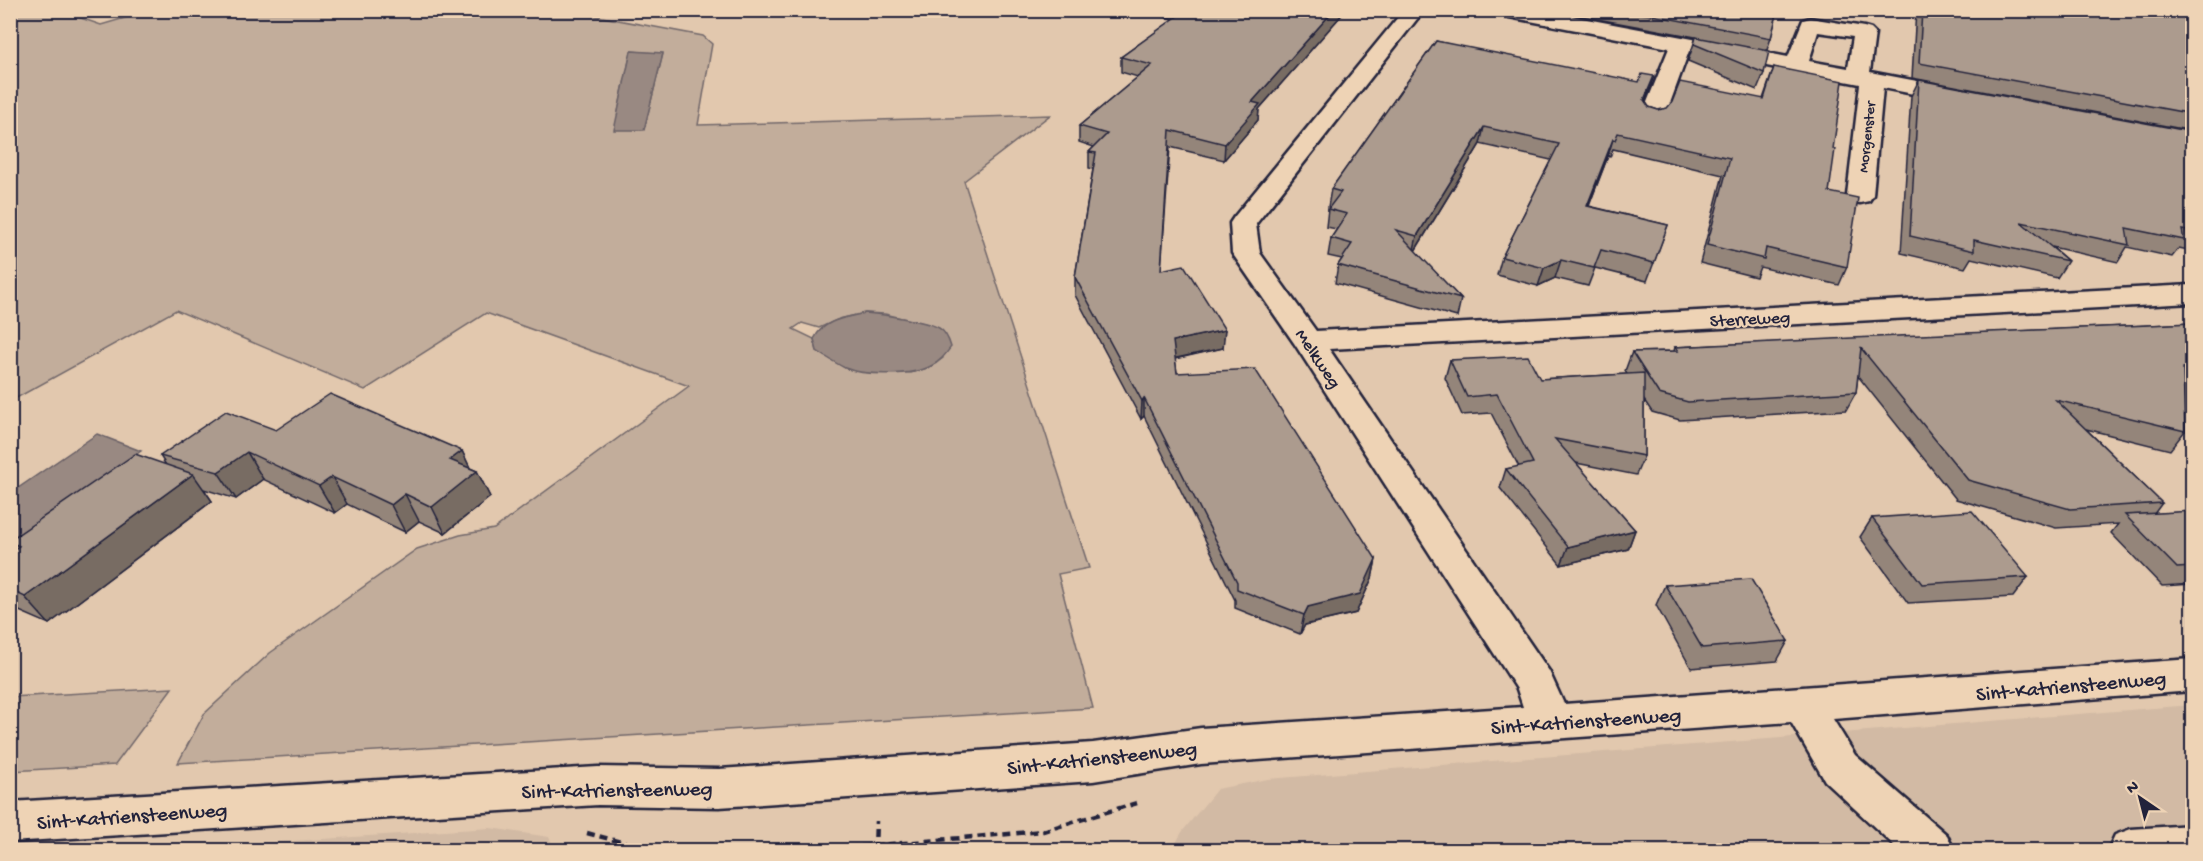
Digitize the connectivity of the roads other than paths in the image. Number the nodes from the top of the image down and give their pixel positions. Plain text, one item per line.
1 (1417, 10) edge
2 (1504, 10) edge
3 (1681, 44) junction
4 (1796, 66) junction
5 (1865, 79) junction
6 (1986, 101) edge
7 (1653, 117) edge
8 (1860, 195) dead end
9 (2193, 294) edge
10 (1308, 341) junction
11 (2193, 675) edge
12 (1803, 705) junction
13 (1551, 723) junction
14 (10, 822) edge
15 (2193, 846) edge
16 (1931, 850) edge
17 (2132, 850) edge

1 - 10 street, Melkweg
2 - 3 street, Morgenster
3 - 4 street, Morgenster
3 - 7 street
4 - 5 street, Morgenster
4 - 5 street, Morgenster
5 - 6 street, Morgenster
5 - 8 street, Morgenster
9 - 10 street, Sterreweg
10 - 13 street, Melkweg
11 - 12 street, Sint-Katriensteenweg
12 - 13 street, Sint-Katriensteenweg
12 - 16 street
13 - 14 street, Sint-Katriensteenweg
15 - 17 street

